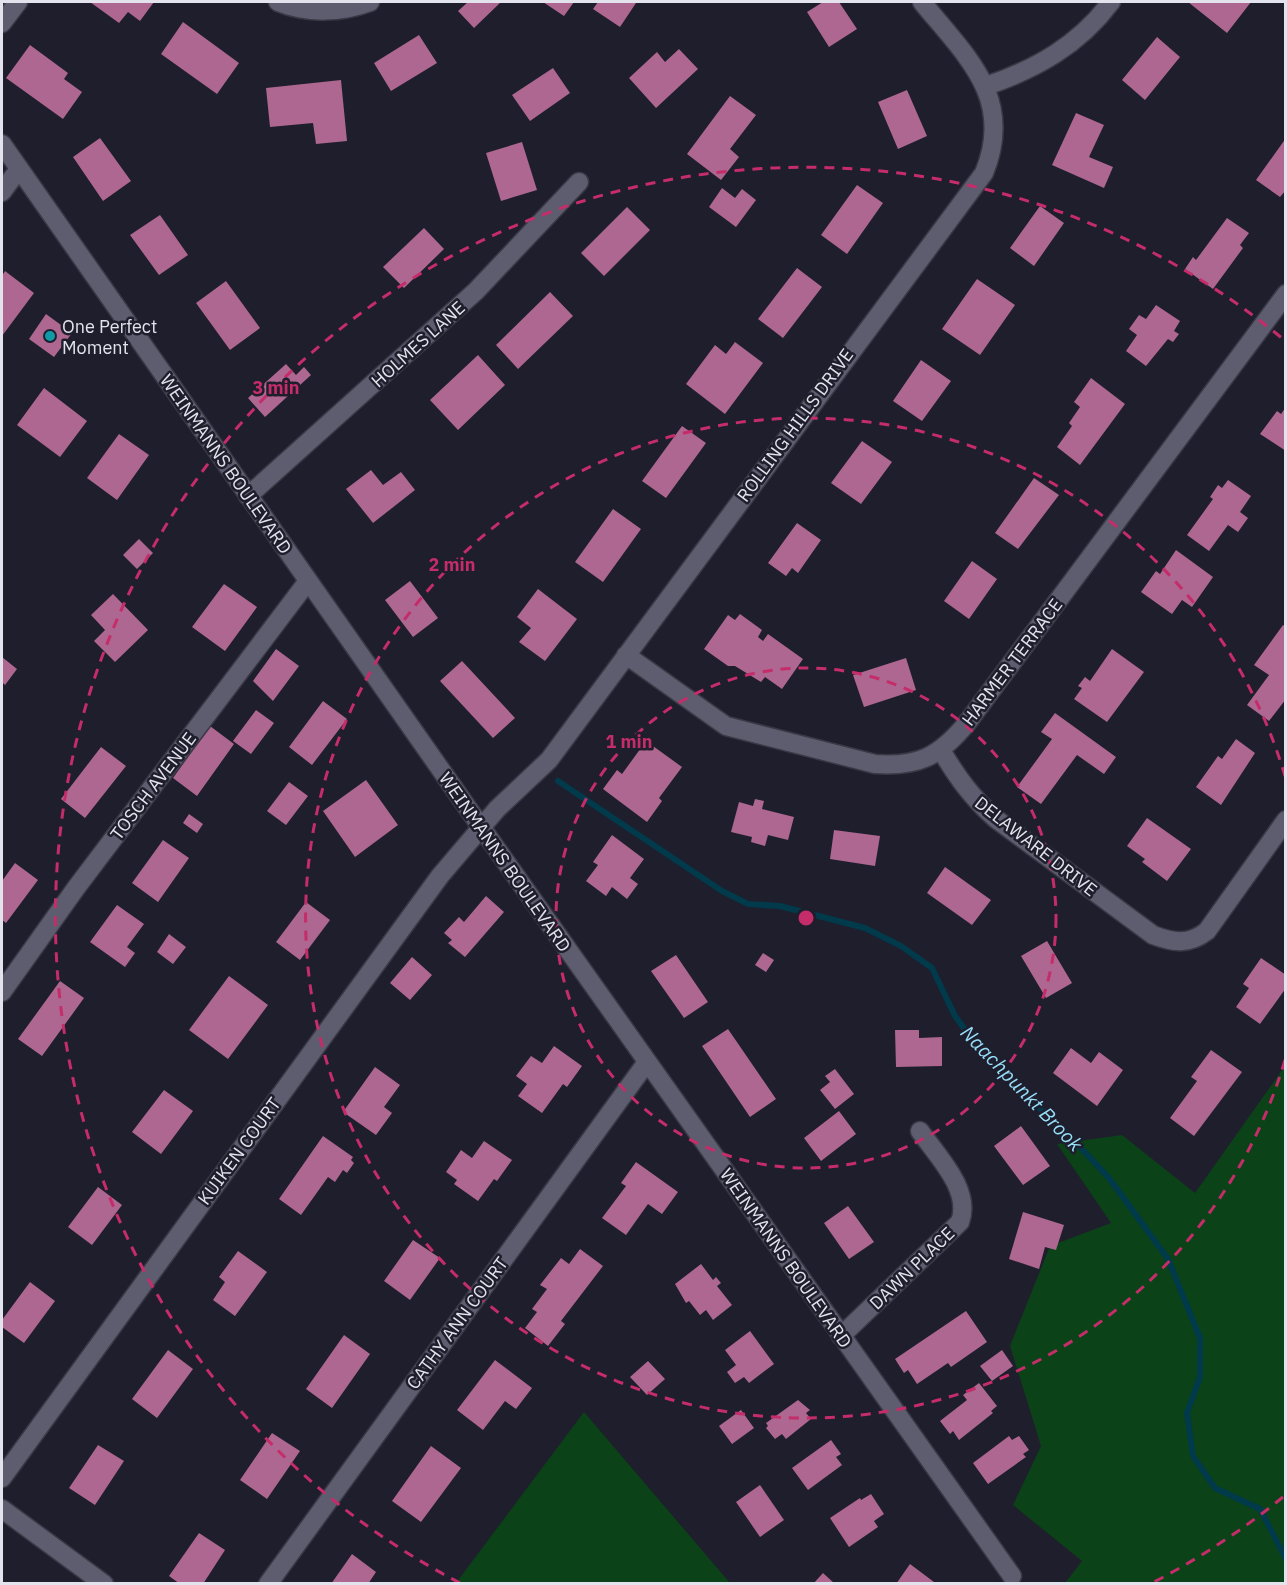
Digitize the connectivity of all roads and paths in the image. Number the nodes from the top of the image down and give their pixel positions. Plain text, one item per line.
1 (18, 2) edge
2 (278, 2) edge
3 (370, 2) edge
4 (922, 2) edge
5 (1111, 2) edge
6 (2, 23) edge
7 (986, 86) junction
8 (2, 144) edge
9 (19, 169) junction
10 (579, 183) dead end
11 (2, 192) edge
12 (1286, 294) edge
13 (248, 496) junction
14 (308, 581) junction
15 (626, 655) junction
16 (941, 750) junction
17 (1286, 820) edge
18 (480, 827) junction
19 (2, 992) edge
20 (646, 1062) junction
21 (920, 1131) dead end
22 (841, 1336) junction
23 (2, 1478) edge
24 (2, 1509) edge
25 (1012, 1576) dead end
26 (104, 1584) edge
27 (268, 1584) edge

1 - 6 street
2 - 3 street
4 - 7 street, ROLLING HILLS DRIVE
5 - 7 street
7 - 15 street, ROLLING HILLS DRIVE
8 - 9 street, WEINMANNS BOULEVARD
9 - 11 street
9 - 13 street, WEINMANNS BOULEVARD
10 - 13 street, HOLMES LANE
12 - 16 street, HARMER TERRACE
13 - 14 street, WEINMANNS BOULEVARD
14 - 18 street, WEINMANNS BOULEVARD
14 - 19 street, TOSCH AVENUE
15 - 16 street, HARMER TERRACE
15 - 18 street, ROLLING HILLS DRIVE
16 - 17 street, DELAWARE DRIVE
18 - 20 street, WEINMANNS BOULEVARD
18 - 23 street, KUIKEN COURT
20 - 22 street, WEINMANNS BOULEVARD
20 - 27 street, CATHY ANN COURT
21 - 22 street, DAWN PLACE
22 - 25 street, WEINMANNS BOULEVARD
24 - 26 street

